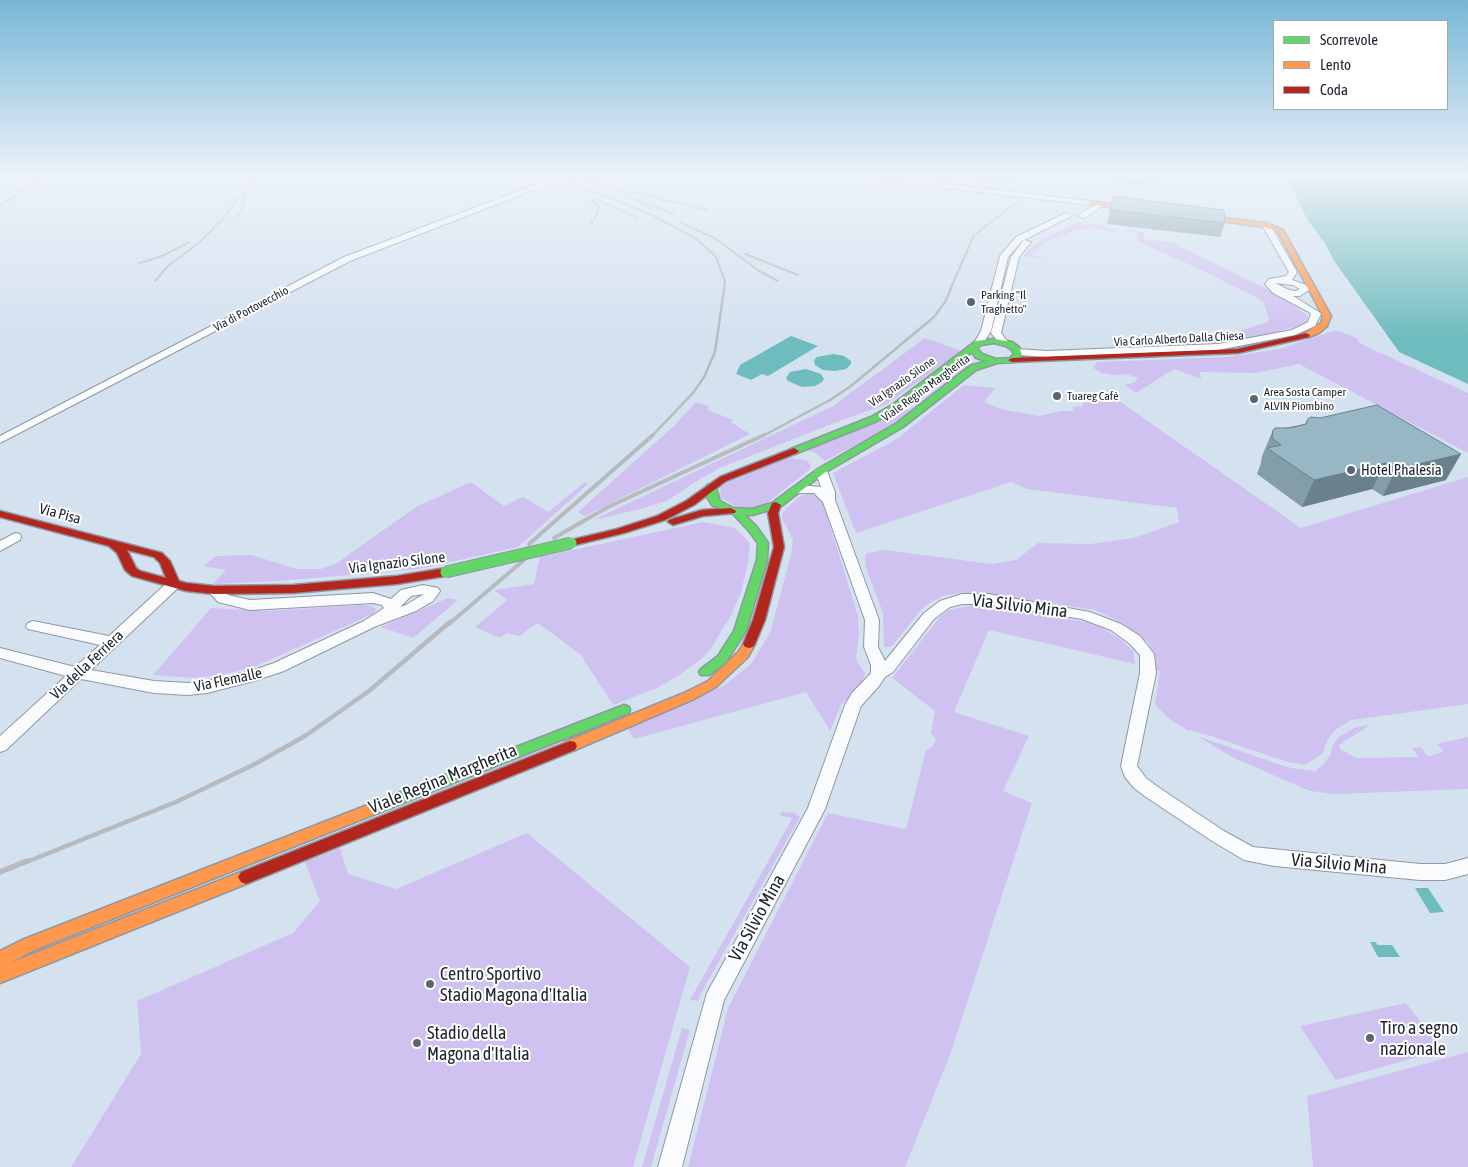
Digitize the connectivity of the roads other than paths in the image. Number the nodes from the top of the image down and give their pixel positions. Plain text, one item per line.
1 (423, 229) edge
2 (1040, 229) edge
3 (1048, 229) edge
4 (1269, 229) edge
5 (1277, 229) edge
6 (1281, 280) junction
7 (1276, 290) junction
8 (1306, 291) junction
9 (1003, 342) junction
10 (976, 348) junction
11 (1015, 356) junction
12 (996, 361) junction
13 (0, 440) edge
14 (787, 452) junction
15 (817, 463) junction
16 (711, 486) junction
17 (797, 489) junction
18 (830, 500) junction
19 (776, 506) junction
20 (734, 512) junction
21 (0, 514) edge
22 (674, 522) junction
23 (620, 531) junction
24 (15, 537) dead end
25 (760, 539) junction
26 (113, 544) junction
27 (0, 547) edge
28 (152, 553) junction
29 (129, 564) junction
30 (174, 584) junction
31 (214, 590) junction
32 (391, 608) junction
33 (369, 624) junction
34 (33, 626) dead end
35 (112, 642) junction
36 (0, 653) edge
37 (79, 672) junction
38 (879, 673) junction
39 (696, 678) dead end
40 (675, 689) dead end
41 (650, 700) dead end
42 (632, 707) dead end
43 (0, 746) edge
44 (506, 765) junction
45 (1468, 866) edge
46 (0, 960) edge
47 (0, 975) edge
48 (670, 1167) edge

1 - 13 street, Via di Portovecchio, bridge
2 - 10 street, Viale Regina Margherita
3 - 9 street, Viale Regina Margherita
4 - 6 street
5 - 8 street, Via Carlo Alberto Dalla Chiesa
6 - 7 street
6 - 8 street
7 - 8 street
7 - 11 street
8 - 11 street, Via Carlo Alberto Dalla Chiesa
9 - 10 street
9 - 11 street
10 - 12 street
10 - 14 street, Via Ignazio Silone
11 - 12 street, Via Carlo Alberto Dalla Chiesa
12 - 15 street, Viale Regina Margherita
14 - 15 street
14 - 16 street, Via Ignazio Silone
15 - 17 street, Viale Regina Margherita
15 - 18 street
16 - 20 street
16 - 23 street, Via Ignazio Silone
17 - 18 street
17 - 19 street, Viale Regina Margherita
18 - 38 street
19 - 20 street, Via Ignazio Silone
19 - 44 street, Viale Regina Margherita
20 - 22 street, Via Ignazio Silone
20 - 25 street
21 - 26 street, Via Pisa
22 - 23 street, Via Ignazio Silone
22 - 25 street
23 - 31 street, Via Ignazio Silone, bridge
24 - 27 street
25 - 39 street
26 - 28 street, Via Pisa
26 - 29 street
28 - 29 street
28 - 30 street
29 - 30 street
30 - 31 street, Via Ignazio Silone
30 - 35 street, Via della Ferriera
31 - 32 street
32 - 33 street, Via Flemalle
32 - 33 street, Via Flemalle
33 - 37 street, Via Flemalle
34 - 35 street
35 - 37 street, Via della Ferriera
36 - 37 street, Via Flemalle
37 - 43 street, Via della Ferriera
38 - 45 street, Via Silvio Mina
38 - 48 street, Via Silvio Mina
40 - 41 street
42 - 44 street, Viale Regina Margherita
44 - 46 street, Viale Regina Margherita
44 - 47 street, Viale Regina Margherita

